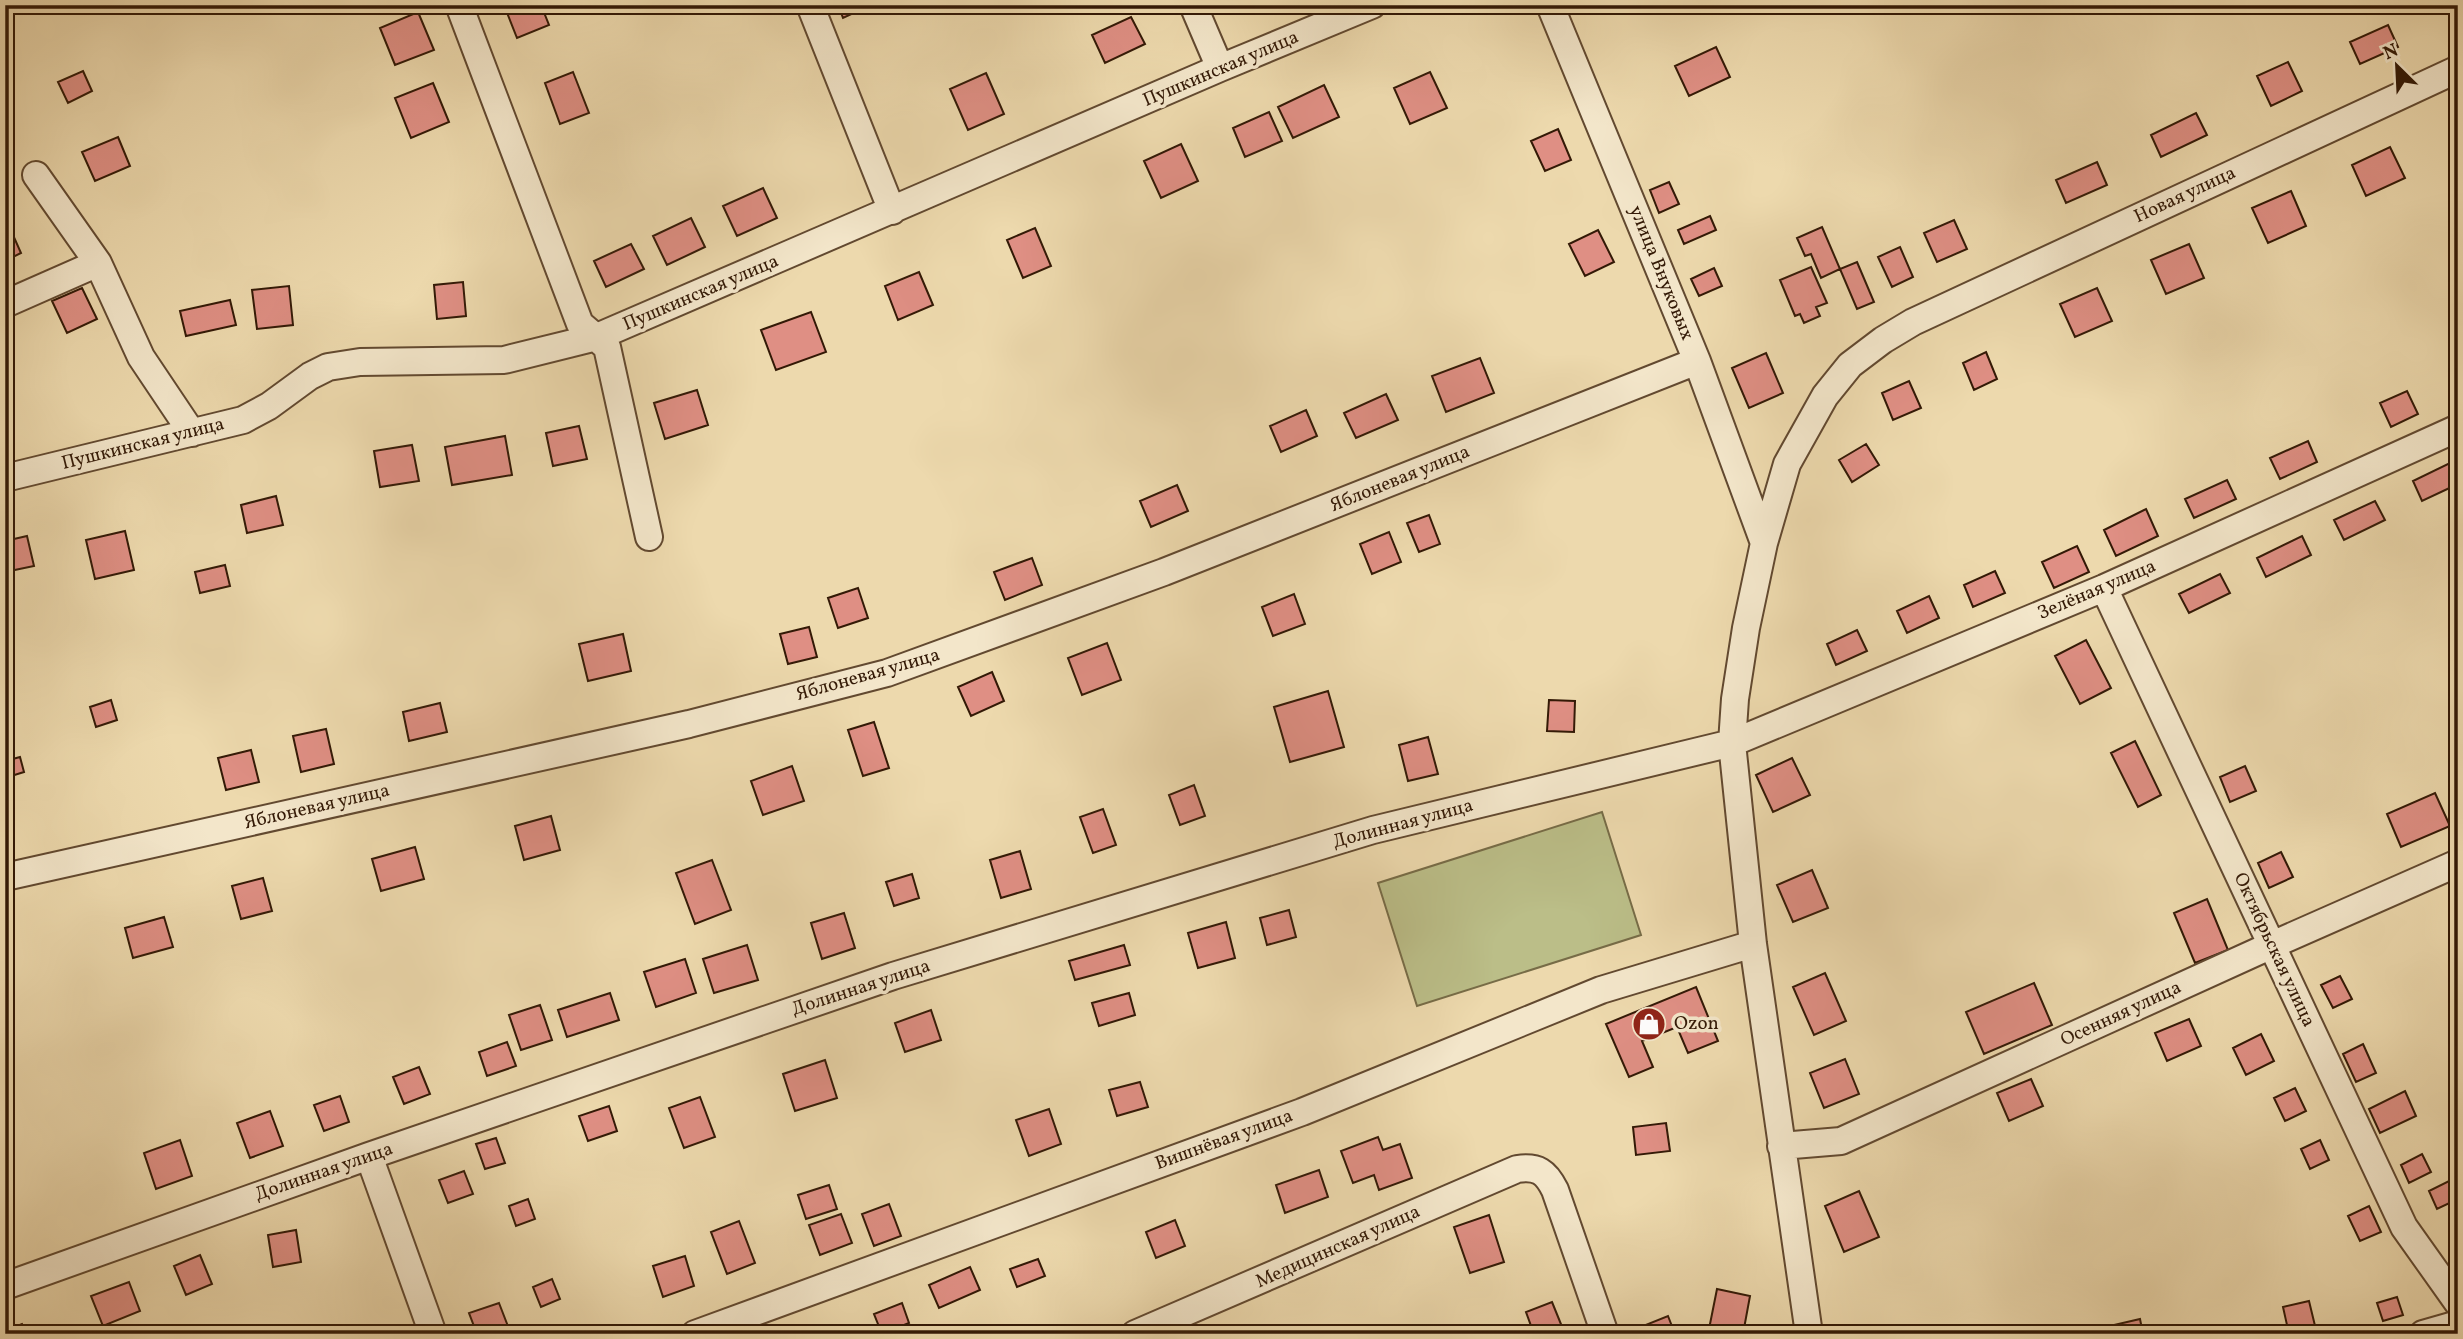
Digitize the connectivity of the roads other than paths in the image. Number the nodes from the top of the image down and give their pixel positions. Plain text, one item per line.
1 (459, 5) edge
2 (810, 5) edge
3 (1193, 5) edge
4 (1371, 5) edge
5 (1550, 5) edge
6 (1220, 68) junction
7 (2458, 69) edge
8 (36, 175) dead end
9 (892, 211) junction
10 (98, 263) junction
11 (5, 304) edge
12 (597, 337) junction
13 (1697, 361) junction
14 (2458, 428) edge
15 (192, 433) junction
16 (5, 478) edge
17 (649, 537) dead end
18 (1764, 543) junction
19 (2105, 588) junction
20 (1732, 743) junction
21 (2458, 863) edge
22 (5, 877) edge
23 (1753, 944) junction
24 (2272, 945) junction
25 (1780, 1146) junction
26 (369, 1156) junction
27 (5, 1286) edge
28 (2458, 1303) edge
29 (2458, 1324) edge
30 (433, 1334) edge
31 (695, 1334) edge
32 (1135, 1334) edge
33 (1605, 1334) edge
34 (1809, 1334) edge
35 (2423, 1334) edge

1 - 12 street
2 - 9 street
3 - 6 street
4 - 6 street, Пушкинская улица
5 - 13 street, улица Внуковых
6 - 9 street, Пушкинская улица
7 - 18 street, Новая улица
8 - 10 street
9 - 12 street, Пушкинская улица
10 - 11 street
10 - 15 street
12 - 15 street, Пушкинская улица
12 - 17 street
13 - 18 street, улица Внуковых
13 - 22 street, Яблоневая улица
14 - 19 street, Зелёная улица
15 - 16 street, Пушкинская улица
18 - 20 street, Новая улица
19 - 20 street, Зелёная улица
19 - 24 street, Октябрьская улица
20 - 23 street, Новая улица
20 - 26 street, Долинная улица
21 - 24 street, Осенняя улица
23 - 25 street, Новая улица
23 - 31 street, Вишнёвая улица
24 - 25 street, Осенняя улица
24 - 28 street, Октябрьская улица
25 - 34 street, Новая улица
26 - 27 street, Долинная улица
26 - 30 street
29 - 35 street
32 - 33 street, Медицинская улица

